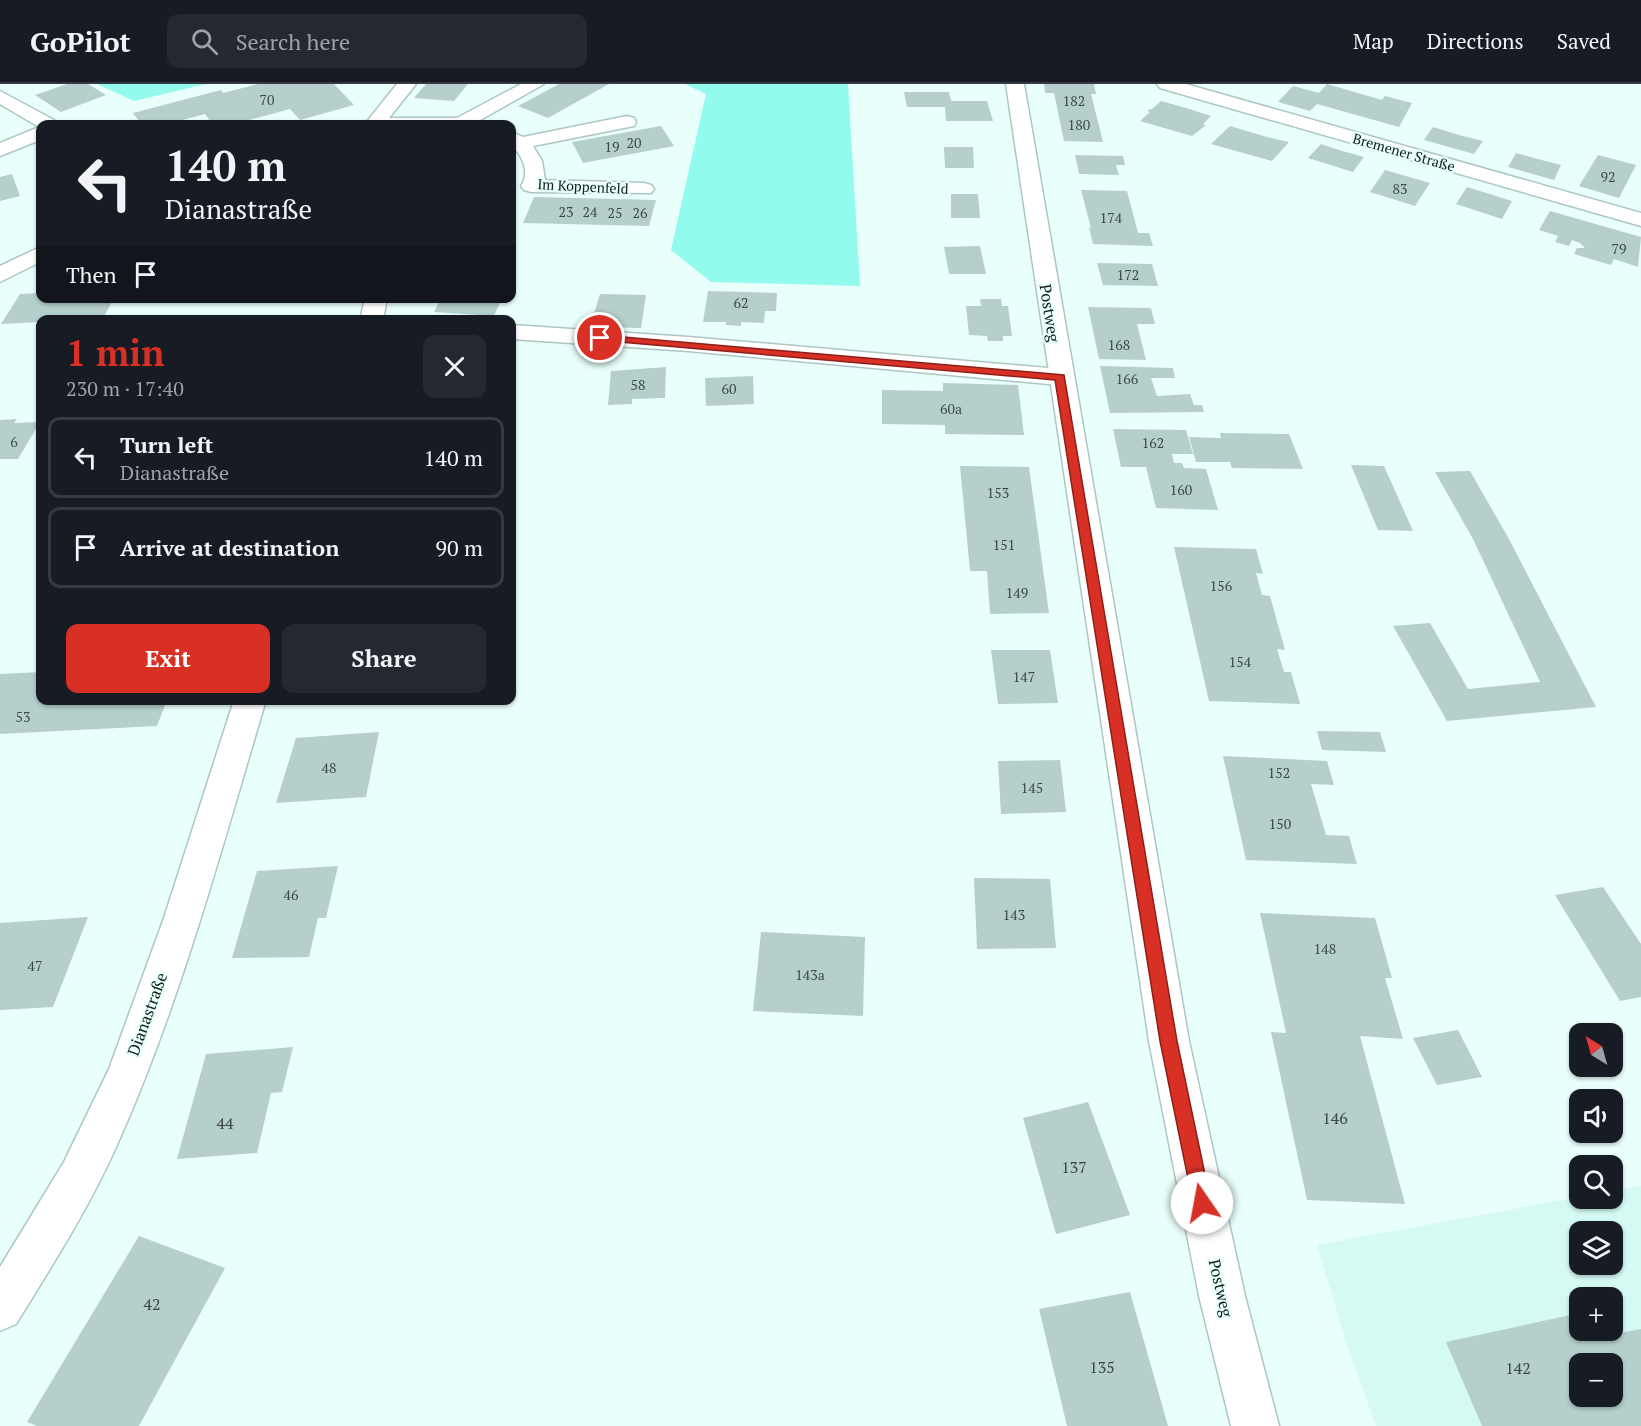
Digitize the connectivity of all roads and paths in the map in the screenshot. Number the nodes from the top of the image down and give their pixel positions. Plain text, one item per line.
1 (407, 84) edge
2 (535, 84) edge
3 (1015, 84) edge
4 (1166, 84) edge
5 (0, 96) edge
6 (40, 120) edge
7 (377, 120) edge
8 (469, 120) edge
9 (627, 122) dead end
10 (36, 135) edge
11 (516, 141) edge
12 (0, 150) edge
13 (644, 189) dead end
14 (1641, 220) edge
15 (36, 256) edge
16 (0, 275) edge
17 (516, 332) edge
18 (1060, 377) junction
19 (248, 705) edge
20 (0, 1308) edge
21 (1255, 1426) edge

1 - 7 street
2 - 8 street
3 - 18 street, Postweg
4 - 14 street, Bremener Straße
5 - 6 street
9 - 11 street, Im Koppenfeld
10 - 12 street
11 - 13 street, Im Koppenfeld
15 - 16 street
17 - 18 street
18 - 21 street, Postweg
19 - 20 street, Dianastraße

